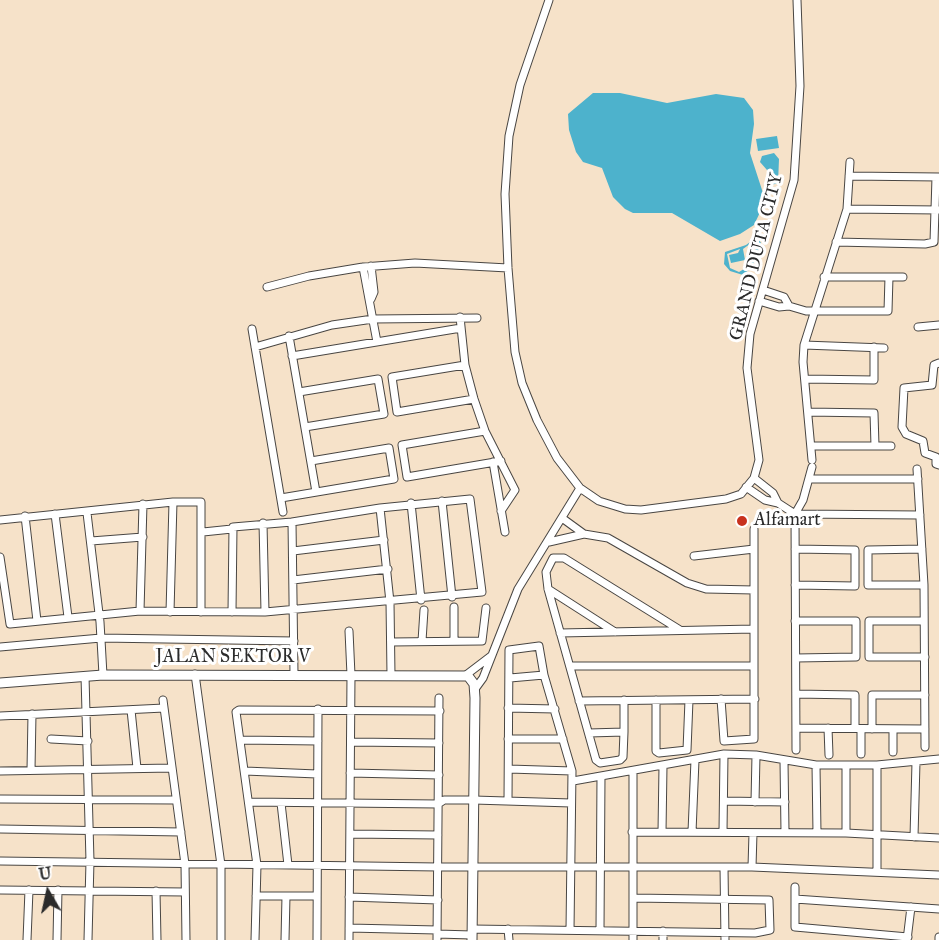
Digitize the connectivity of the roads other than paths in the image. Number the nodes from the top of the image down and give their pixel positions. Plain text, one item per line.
1 (549, 0) edge
2 (797, 0) edge
3 (850, 162) dead end
4 (849, 176) junction
5 (938, 177) edge
6 (847, 209) junction
7 (937, 211) edge
8 (836, 242) junction
9 (367, 266) junction
10 (508, 268) junction
11 (825, 277) junction
12 (889, 277) junction
13 (903, 277) dead end
14 (267, 287) dead end
15 (763, 290) junction
16 (759, 301) junction
17 (789, 306) junction
18 (813, 311) junction
19 (460, 317) junction
20 (477, 318) dead end
21 (373, 319) junction
22 (939, 325) edge
23 (918, 327) dead end
24 (461, 328) junction
25 (252, 329) dead end
26 (289, 336) junction
27 (377, 342) junction
28 (804, 345) junction
29 (255, 347) junction
30 (874, 347) junction
31 (884, 348) dead end
32 (292, 356) junction
33 (939, 363) edge
34 (465, 365) junction
35 (805, 379) junction
36 (299, 392) junction
37 (474, 399) junction
38 (808, 412) junction
39 (305, 427) junction
40 (484, 431) junction
41 (812, 446) junction
42 (875, 446) junction
43 (891, 446) dead end
44 (311, 461) junction
45 (497, 462) junction
46 (939, 465) edge
47 (917, 469) dead end
48 (754, 478) junction
49 (810, 479) junction
50 (918, 479) junction
51 (746, 487) junction
52 (580, 488) junction
53 (316, 492) junction
54 (281, 498) junction
55 (442, 501) junction
56 (172, 502) junction
57 (411, 503) junction
58 (778, 503) junction
59 (143, 504) junction
60 (380, 508) junction
61 (501, 511) junction
62 (284, 512) dead end
63 (87, 513) junction
64 (55, 514) junction
65 (795, 514) junction
66 (920, 515) junction
67 (25, 516) junction
68 (562, 518) junction
69 (0, 520) edge
70 (292, 522) junction
71 (262, 523) junction
72 (232, 529) junction
73 (754, 530) dead end
74 (203, 532) junction
75 (505, 532) dead end
76 (584, 534) junction
77 (143, 537) junction
78 (384, 540) junction
79 (91, 541) junction
80 (549, 542) junction
81 (754, 549) junction
82 (795, 549) junction
83 (922, 549) junction
84 (293, 551) junction
85 (0, 556) edge
86 (694, 556) dead end
87 (388, 569) junction
88 (293, 580) junction
89 (795, 585) junction
90 (924, 585) junction
91 (548, 589) junction
92 (754, 590) junction
93 (452, 597) junction
94 (421, 600) junction
95 (390, 602) junction
96 (454, 607) dead end
97 (486, 608) dead end
98 (140, 610) junction
99 (424, 610) dead end
100 (170, 612) junction
101 (201, 612) junction
102 (232, 612) junction
103 (265, 612) junction
104 (294, 614) junction
105 (68, 617) junction
106 (99, 617) junction
107 (37, 621) junction
108 (795, 621) junction
109 (924, 621) junction
110 (680, 630) junction
111 (754, 630) junction
112 (349, 631) dead end
113 (615, 632) junction
114 (560, 633) junction
115 (101, 638) junction
116 (454, 640) junction
117 (294, 641) junction
118 (422, 641) junction
119 (391, 642) junction
120 (0, 647) edge
121 (491, 656) junction
122 (925, 657) junction
123 (796, 658) junction
124 (570, 666) junction
125 (754, 666) junction
126 (195, 674) junction
127 (294, 674) junction
128 (86, 675) junction
129 (103, 675) junction
130 (351, 675) junction
131 (391, 675) junction
132 (466, 675) junction
133 (544, 675) junction
134 (510, 678) junction
135 (0, 682) edge
136 (475, 689) junction
137 (796, 694) junction
138 (925, 695) junction
139 (439, 698) dead end
140 (721, 699) junction
141 (755, 699) junction
142 (624, 700) junction
143 (656, 700) junction
144 (689, 700) junction
145 (579, 701) junction
146 (508, 708) junction
147 (555, 709) junction
148 (131, 710) junction
149 (318, 710) junction
150 (351, 710) junction
151 (440, 711) junction
152 (87, 712) junction
153 (32, 714) junction
154 (0, 716) edge
155 (796, 728) junction
156 (828, 728) junction
157 (858, 728) junction
158 (872, 729) junction
159 (893, 729) junction
160 (925, 729) junction
161 (624, 732) junction
162 (589, 733) junction
163 (51, 739) dead end
164 (508, 739) junction
165 (563, 739) junction
166 (241, 740) junction
167 (88, 741) junction
168 (318, 741) junction
169 (351, 742) junction
170 (439, 743) junction
171 (925, 747) dead end
172 (796, 750) dead end
173 (893, 753) dead end
174 (724, 754) junction
175 (756, 754) junction
176 (861, 754) dead end
177 (829, 755) dead end
178 (939, 759) edge
179 (695, 760) junction
180 (784, 761) junction
181 (915, 762) junction
182 (816, 765) junction
183 (846, 765) junction
184 (877, 765) junction
185 (663, 766) junction
186 (137, 768) junction
187 (172, 768) junction
188 (509, 769) junction
189 (31, 770) junction
190 (88, 770) junction
191 (0, 771) edge
192 (245, 771) junction
193 (572, 771) junction
194 (633, 771) junction
195 (350, 773) junction
196 (318, 774) junction
197 (439, 775) junction
198 (601, 776) junction
199 (573, 781) junction
200 (0, 799) edge
201 (88, 800) junction
202 (176, 800) junction
203 (474, 800) junction
204 (508, 801) junction
205 (725, 801) junction
206 (755, 801) junction
207 (249, 802) junction
208 (785, 802) junction
209 (281, 803) junction
210 (350, 803) junction
211 (572, 803) junction
212 (317, 804) junction
213 (438, 804) junction
214 (0, 829) edge
215 (89, 830) junction
216 (181, 832) junction
217 (632, 832) junction
218 (662, 832) junction
219 (692, 832) junction
220 (723, 832) junction
221 (785, 832) junction
222 (753, 833) junction
223 (817, 833) junction
224 (846, 833) junction
225 (350, 834) junction
226 (438, 835) junction
227 (876, 835) junction
228 (914, 837) junction
229 (939, 838) edge
230 (0, 861) edge
231 (90, 861) junction
232 (185, 864) junction
233 (221, 865) junction
234 (257, 865) junction
235 (318, 865) junction
236 (569, 865) junction
237 (288, 866) junction
238 (350, 866) junction
239 (474, 866) junction
240 (601, 866) junction
241 (634, 866) junction
242 (438, 867) junction
243 (724, 867) junction
244 (752, 867) junction
245 (877, 872) junction
246 (939, 875) edge
247 (795, 886) dead end
248 (0, 890) edge
249 (29, 890) junction
250 (58, 890) junction
251 (156, 891) junction
252 (88, 892) junction
253 (185, 892) junction
254 (256, 896) junction
255 (286, 896) junction
256 (317, 896) junction
257 (349, 897) junction
258 (633, 898) junction
259 (724, 899) junction
260 (795, 899) junction
261 (438, 900) junction
262 (911, 906) junction
263 (939, 909) edge
264 (349, 928) junction
265 (508, 929) junction
266 (809, 929) junction
267 (570, 930) junction
268 (600, 930) junction
269 (633, 931) junction
270 (663, 931) junction
271 (693, 931) junction
272 (725, 932) junction
273 (437, 934) edge
274 (472, 934) edge
275 (755, 936) edge
276 (907, 938) edge
277 (27, 940) edge
278 (57, 940) edge
279 (88, 940) edge
280 (157, 940) edge
281 (186, 940) edge
282 (221, 940) edge
283 (255, 940) edge
284 (285, 940) edge
285 (316, 940) edge
286 (349, 940) edge
287 (509, 940) edge
288 (633, 940) edge
289 (663, 940) edge
290 (693, 940) edge
291 (725, 940) edge
292 (809, 940) edge

1 - 10 street
2 - 15 street, GRAND DUTA CITY
3 - 4 street
4 - 5 street
4 - 6 street
5 - 7 street
6 - 7 street
6 - 8 street
7 - 8 street
8 - 11 street
9 - 10 street
9 - 14 street
9 - 21 street
10 - 52 street
11 - 12 street
11 - 18 street
12 - 13 street
12 - 18 street
15 - 16 street, GRAND DUTA CITY
15 - 17 street
16 - 17 street
16 - 48 street, GRAND DUTA CITY
17 - 18 street
18 - 28 street
19 - 20 street
19 - 21 street
19 - 24 street
21 - 26 street
21 - 27 street
22 - 23 street
24 - 27 street
24 - 34 street
25 - 29 street
26 - 29 street
26 - 32 street
27 - 32 street
28 - 30 street
28 - 35 street
29 - 54 street
30 - 31 street
30 - 35 street
32 - 36 street
33 - 46 street
34 - 37 street
34 - 37 street
35 - 38 street
36 - 39 street
36 - 39 street
37 - 40 street
38 - 41 street
38 - 42 street
39 - 44 street
40 - 45 street
40 - 45 street
41 - 42 street
41 - 49 street
42 - 43 street
44 - 53 street
44 - 53 street
45 - 61 street
45 - 61 street
47 - 50 street
48 - 51 street
48 - 58 street
49 - 50 street
49 - 65 street
50 - 66 street
51 - 52 street
51 - 58 street
52 - 68 street
53 - 54 street
54 - 62 street
55 - 57 street
55 - 93 street
55 - 93 street
56 - 59 street
56 - 74 street
56 - 100 street
57 - 60 street
57 - 94 street
58 - 65 street
59 - 63 street
59 - 77 street
60 - 70 street
60 - 78 street
61 - 75 street
63 - 64 street
63 - 79 street
64 - 67 street
64 - 105 street
65 - 66 street
65 - 82 street
66 - 83 street
67 - 69 street
67 - 107 street
68 - 76 street
68 - 80 street
70 - 71 street
70 - 84 street
71 - 72 street
71 - 103 street
72 - 74 street
72 - 102 street
73 - 81 street
74 - 101 street
76 - 80 street
76 - 92 street
77 - 79 street
77 - 98 street
78 - 84 street
78 - 87 street
79 - 106 street
80 - 121 street
81 - 86 street
81 - 92 street
82 - 89 street
82 - 89 street
83 - 90 street
83 - 90 street
84 - 88 street
85 - 107 street
87 - 88 street
87 - 95 street
88 - 104 street
89 - 108 street
90 - 109 street
91 - 110 street
91 - 113 street
91 - 114 street
92 - 111 street
93 - 94 street
94 - 95 street
95 - 104 street
95 - 119 street
96 - 116 street
97 - 116 street
98 - 100 street
98 - 106 street
99 - 118 street
100 - 101 street
101 - 102 street
102 - 103 street
103 - 104 street
104 - 117 street
105 - 106 street
105 - 107 street
106 - 115 street
108 - 123 street
108 - 123 street
109 - 122 street
109 - 122 street
110 - 111 street
110 - 113 street
111 - 125 street
112 - 130 street
113 - 114 street
114 - 124 street
115 - 117 street
115 - 120 street
115 - 129 street
116 - 118 street
117 - 127 street
118 - 119 street
119 - 131 street
121 - 132 street
121 - 136 street
122 - 138 street
123 - 137 street
124 - 125 street
124 - 145 street
125 - 141 street
126 - 127 street, JALAN SEKTOR V
126 - 129 street, JALAN SEKTOR V
126 - 233 street
127 - 130 street, JALAN SEKTOR V
128 - 129 street, JALAN SEKTOR V
128 - 135 street, JALAN SEKTOR V
128 - 152 street
130 - 131 street, JALAN SEKTOR V
130 - 150 street
131 - 132 street, JALAN SEKTOR V
132 - 136 street
133 - 134 street
133 - 134 street
133 - 147 street
134 - 146 street
136 - 203 street
137 - 155 street
137 - 157 street
138 - 158 street
138 - 160 street
139 - 151 street
140 - 141 street
140 - 141 street
140 - 144 street
142 - 143 street
142 - 145 street
142 - 161 street
143 - 144 street
143 - 144 street
145 - 162 street
146 - 147 street
146 - 164 street
147 - 165 street
148 - 152 street
148 - 186 street
148 - 187 street
149 - 150 street
149 - 166 street
149 - 168 street
150 - 151 street
150 - 169 street
151 - 170 street
152 - 153 street
152 - 167 street
153 - 154 street
153 - 189 street
155 - 156 street
155 - 172 street
156 - 157 street
156 - 177 street
157 - 158 street
157 - 176 street
158 - 159 street
159 - 160 street
159 - 173 street
160 - 171 street
161 - 162 street
161 - 162 street
163 - 167 street
164 - 165 street
164 - 188 street
165 - 193 street
166 - 168 street
166 - 192 street
167 - 190 street
168 - 196 street
169 - 170 street
169 - 195 street
170 - 197 street
174 - 175 street
174 - 179 street
174 - 205 street
175 - 180 street
175 - 206 street
178 - 181 street
179 - 185 street
179 - 219 street
180 - 182 street
180 - 208 street
181 - 184 street
181 - 228 street
182 - 183 street
182 - 223 street
183 - 184 street
183 - 224 street
184 - 227 street
185 - 194 street
185 - 218 street
186 - 187 street
186 - 190 street
187 - 202 street
188 - 193 street
188 - 204 street
189 - 190 street
189 - 191 street
190 - 201 street
192 - 196 street
192 - 207 street
193 - 199 street
194 - 198 street
194 - 217 street
195 - 197 street
195 - 210 street
196 - 212 street
197 - 213 street
198 - 199 street
198 - 240 street
199 - 211 street
200 - 201 street
201 - 202 street
201 - 215 street
202 - 216 street
203 - 204 street
203 - 213 street
203 - 239 street
204 - 211 street
205 - 206 street
205 - 220 street
206 - 208 street
207 - 209 street
207 - 234 street
208 - 221 street
209 - 212 street
209 - 237 street
210 - 212 street
210 - 213 street
210 - 225 street
211 - 236 street
212 - 235 street
213 - 226 street
214 - 215 street
215 - 216 street
215 - 231 street
216 - 232 street
217 - 218 street
217 - 241 street
218 - 219 street
219 - 220 street
220 - 222 street
221 - 222 street
221 - 223 street
222 - 244 street
223 - 224 street
224 - 227 street
225 - 226 street
225 - 238 street
226 - 242 street
227 - 228 street
227 - 245 street
228 - 229 street
230 - 231 street
231 - 232 street
231 - 252 street
232 - 233 street
232 - 253 street
233 - 234 street
233 - 282 street
234 - 237 street
234 - 254 street
235 - 237 street
235 - 238 street
235 - 256 street
236 - 239 street
236 - 240 street
236 - 267 street
238 - 242 street
238 - 257 street
239 - 242 street
239 - 274 street
240 - 241 street
240 - 268 street
241 - 243 street
241 - 258 street
242 - 261 street
243 - 244 street
243 - 259 street
244 - 245 street
245 - 246 street
247 - 260 street
248 - 249 street
249 - 250 street
249 - 277 street
250 - 252 street
250 - 278 street
251 - 252 street
251 - 253 street
251 - 280 street
252 - 279 street
253 - 281 street
254 - 255 street
254 - 283 street
255 - 256 street
255 - 284 street
256 - 285 street
257 - 261 street
257 - 264 street
258 - 259 street
258 - 269 street
259 - 272 street
259 - 275 street
260 - 262 street
260 - 266 street
261 - 273 street
262 - 263 street
262 - 276 street
264 - 273 street
264 - 286 street
265 - 267 street
265 - 274 street
265 - 287 street
266 - 276 street
266 - 292 street
267 - 268 street
268 - 269 street
269 - 270 street
269 - 288 street
270 - 271 street
270 - 289 street
271 - 272 street
271 - 290 street
272 - 275 street
272 - 291 street
273 - 274 street

